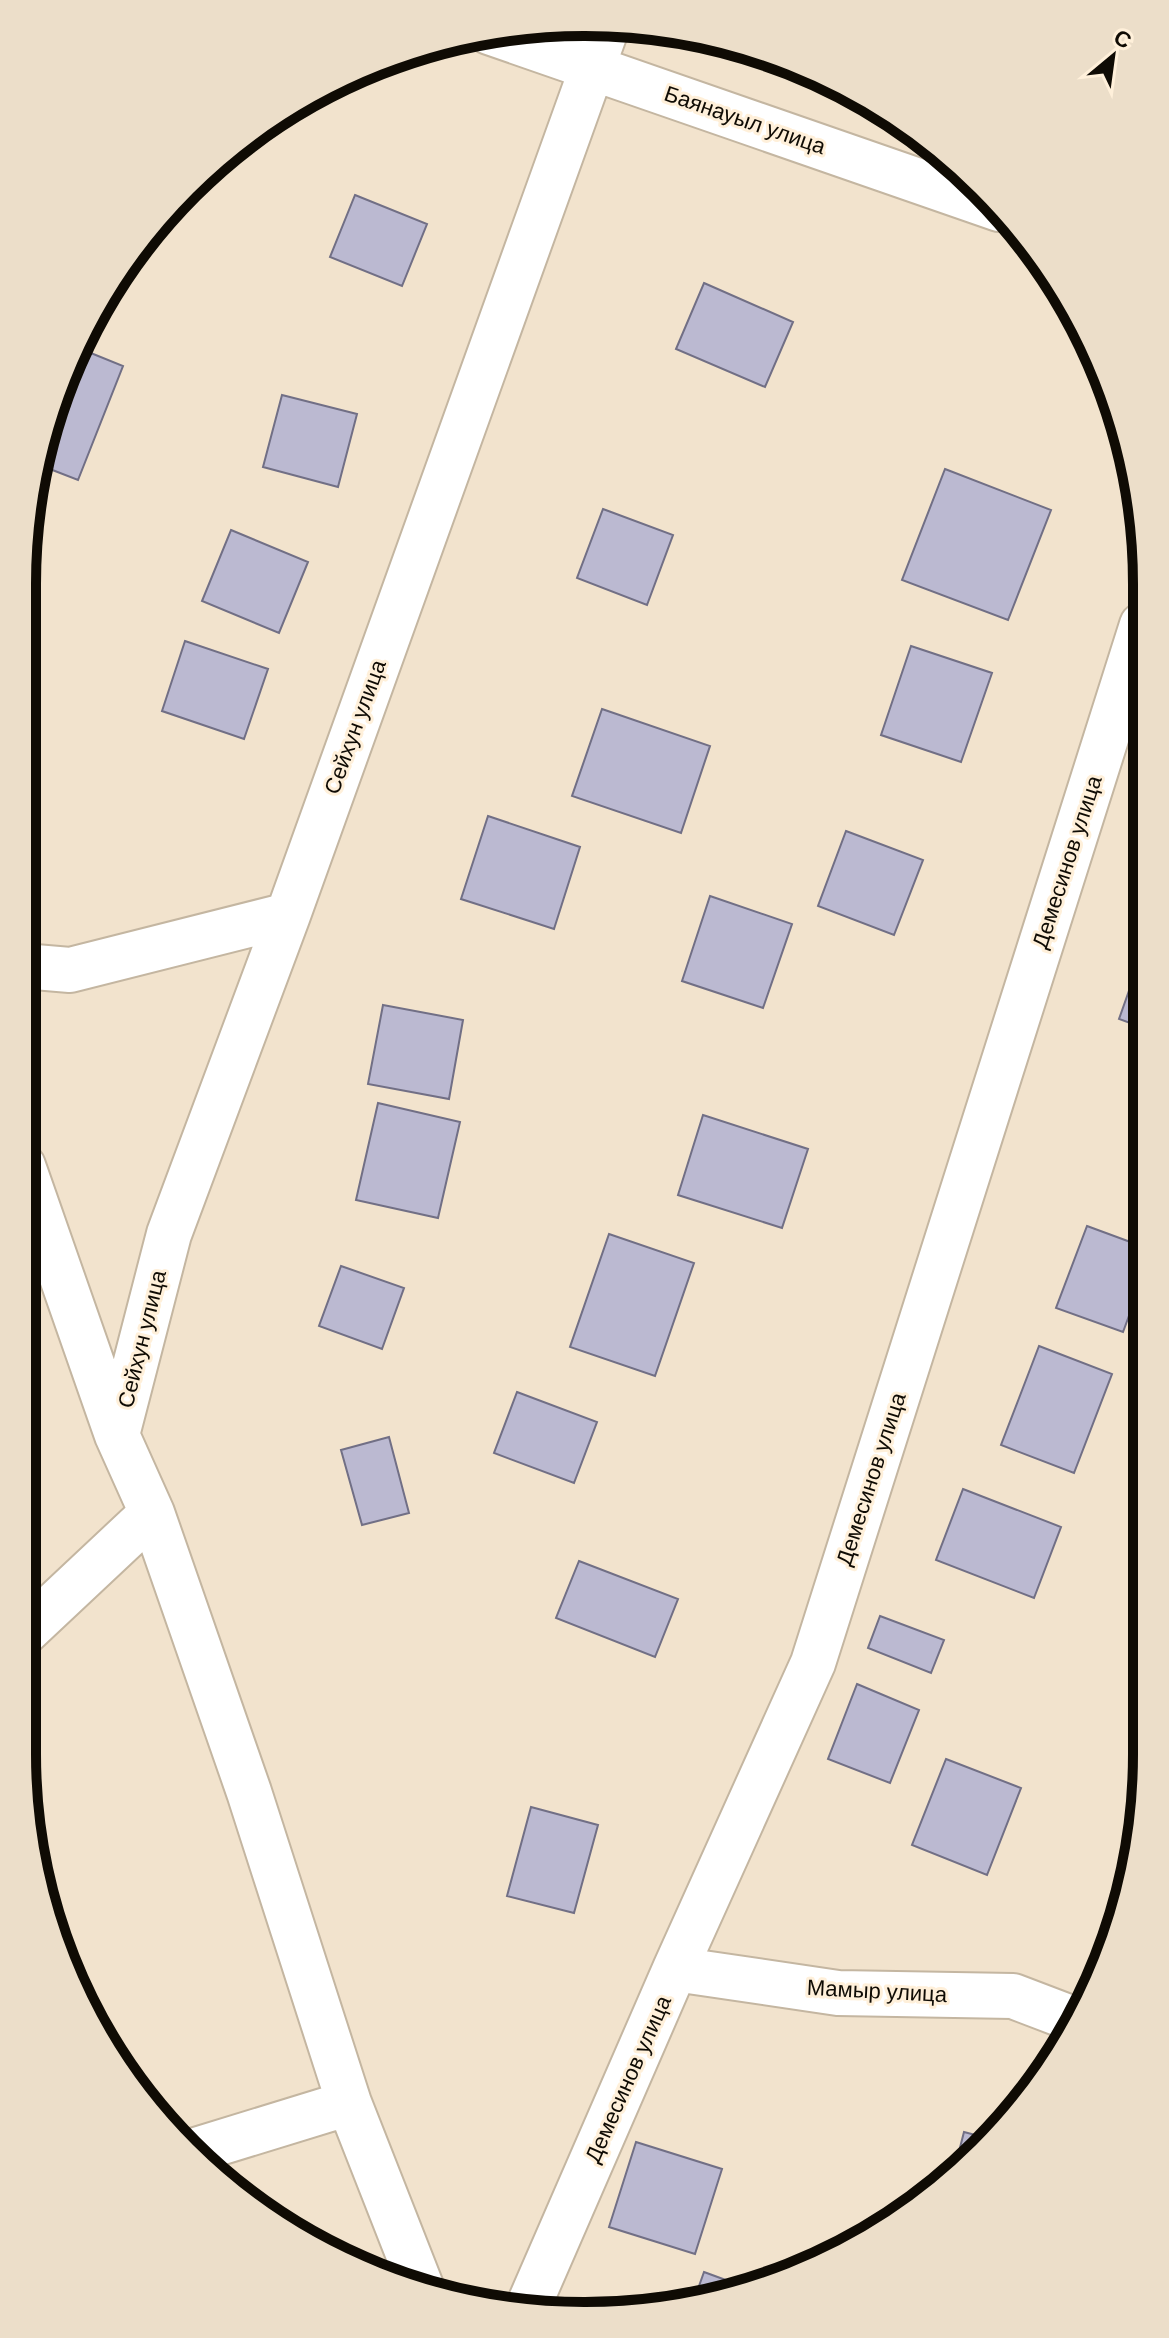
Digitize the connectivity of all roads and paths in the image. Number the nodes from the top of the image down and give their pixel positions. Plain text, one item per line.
1 (603, 37) edge
2 (515, 41) edge
3 (592, 67) junction
4 (976, 201) edge
5 (1133, 653) edge
6 (288, 915) junction
7 (36, 967) edge
8 (36, 1203) edge
9 (117, 1435) junction
10 (152, 1513) junction
11 (36, 1622) edge
12 (675, 1969) junction
13 (1066, 2016) edge
14 (349, 2103) junction
15 (204, 2148) edge
16 (417, 2275) edge
17 (531, 2299) edge

1 - 3 street, Сейхун улица
2 - 3 street, Баянауыл улица
3 - 4 street, Баянауыл улица
3 - 6 street, Сейхун улица
5 - 12 street, Демесинов улица
6 - 7 street
6 - 9 street, Сейхун улица
8 - 9 street
9 - 10 street
10 - 11 street
10 - 14 street
12 - 13 street, Мамыр улица
12 - 17 street, Демесинов улица
14 - 15 street
14 - 16 street

